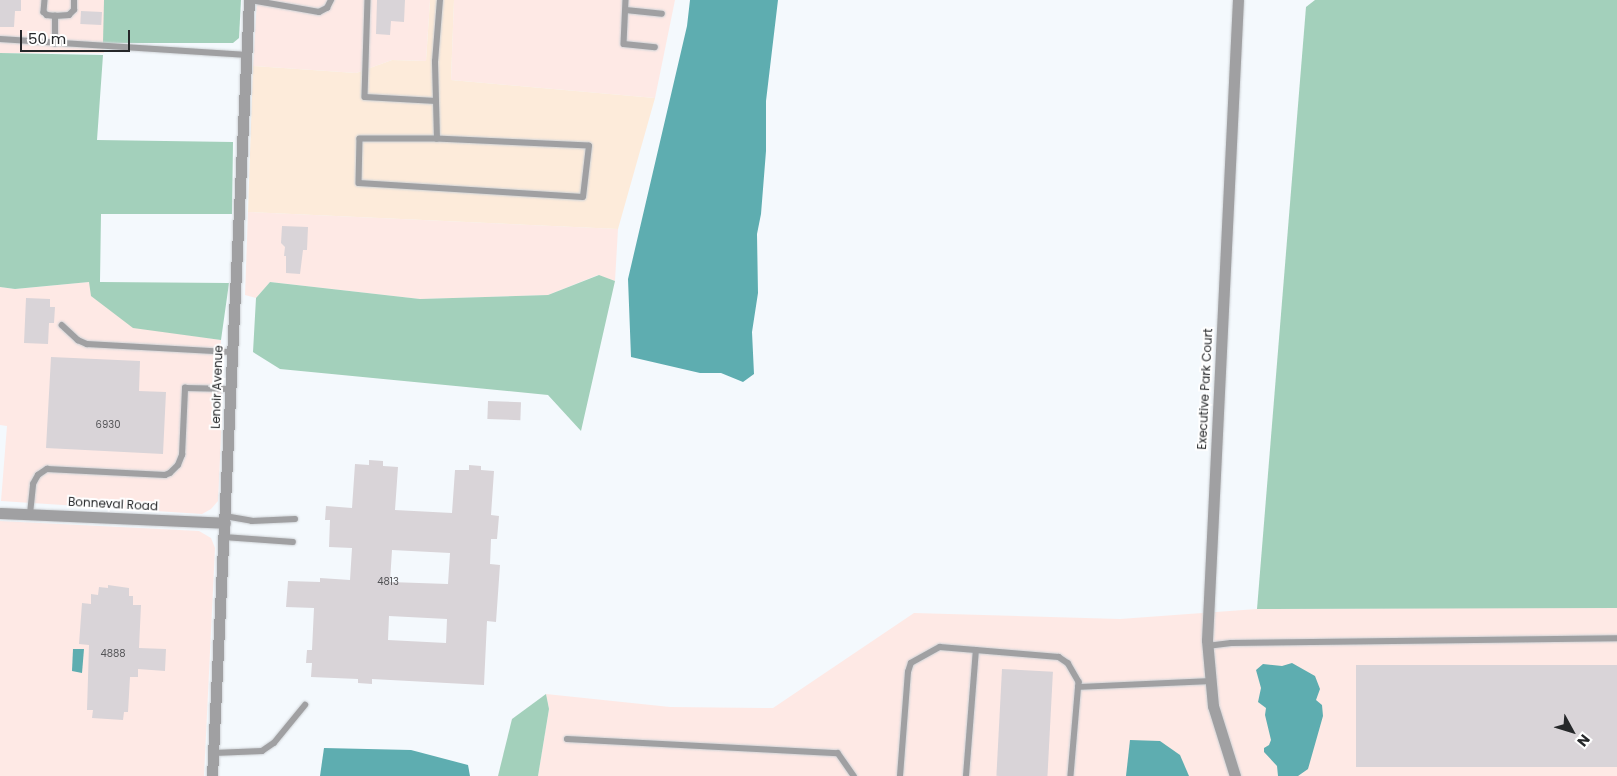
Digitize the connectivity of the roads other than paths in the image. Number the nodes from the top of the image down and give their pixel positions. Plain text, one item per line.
1 (45, 0) edge
2 (74, 0) edge
3 (250, 0) edge
4 (331, 0) edge
5 (368, 0) edge
6 (440, 0) edge
7 (626, 0) edge
8 (1238, 0) edge
9 (626, 10) junction
10 (662, 14) dead end
11 (55, 16) junction
12 (0, 39) edge
13 (55, 44) junction
14 (655, 47) dead end
15 (248, 55) junction
16 (436, 101) junction
17 (437, 139) junction
18 (62, 325) dead end
19 (232, 352) junction
20 (231, 389) junction
21 (0, 513) edge
22 (30, 514) junction
23 (294, 519) dead end
24 (225, 520) junction
25 (224, 537) junction
26 (293, 542) dead end
27 (1617, 638) edge
28 (1207, 646) junction
29 (976, 650) junction
30 (1209, 681) junction
31 (1078, 687) junction
32 (305, 706) dead end
33 (567, 739) dead end
34 (214, 753) junction
35 (212, 776) edge
36 (854, 776) edge
37 (900, 776) edge
38 (966, 776) edge
39 (1071, 776) edge
40 (1235, 776) edge

1 - 11 lane
2 - 11 lane
3 - 4 lane
3 - 15 street, Lenoir Avenue
5 - 16 lane
6 - 16 lane
7 - 9 lane
8 - 28 street, Executive Park Court
9 - 10 lane
9 - 14 lane
11 - 13 lane
12 - 13 lane
13 - 15 lane
15 - 19 street, Lenoir Avenue
16 - 17 lane
17 - 17 lane
18 - 19 lane
19 - 20 street, Lenoir Avenue
20 - 22 lane
20 - 24 street, Lenoir Avenue
21 - 22 street, Bonneval Road
22 - 24 street, Bonneval Road
23 - 24 lane
24 - 25 street, Lenoir Avenue
25 - 26 lane
25 - 34 street, Lenoir Avenue
27 - 28 lane
28 - 30 street, Executive Park Court
29 - 31 lane
29 - 37 lane
29 - 38 lane
30 - 31 lane
30 - 40 street, Executive Park Court
31 - 39 lane
32 - 34 lane
33 - 36 lane
34 - 35 street, Lenoir Avenue

